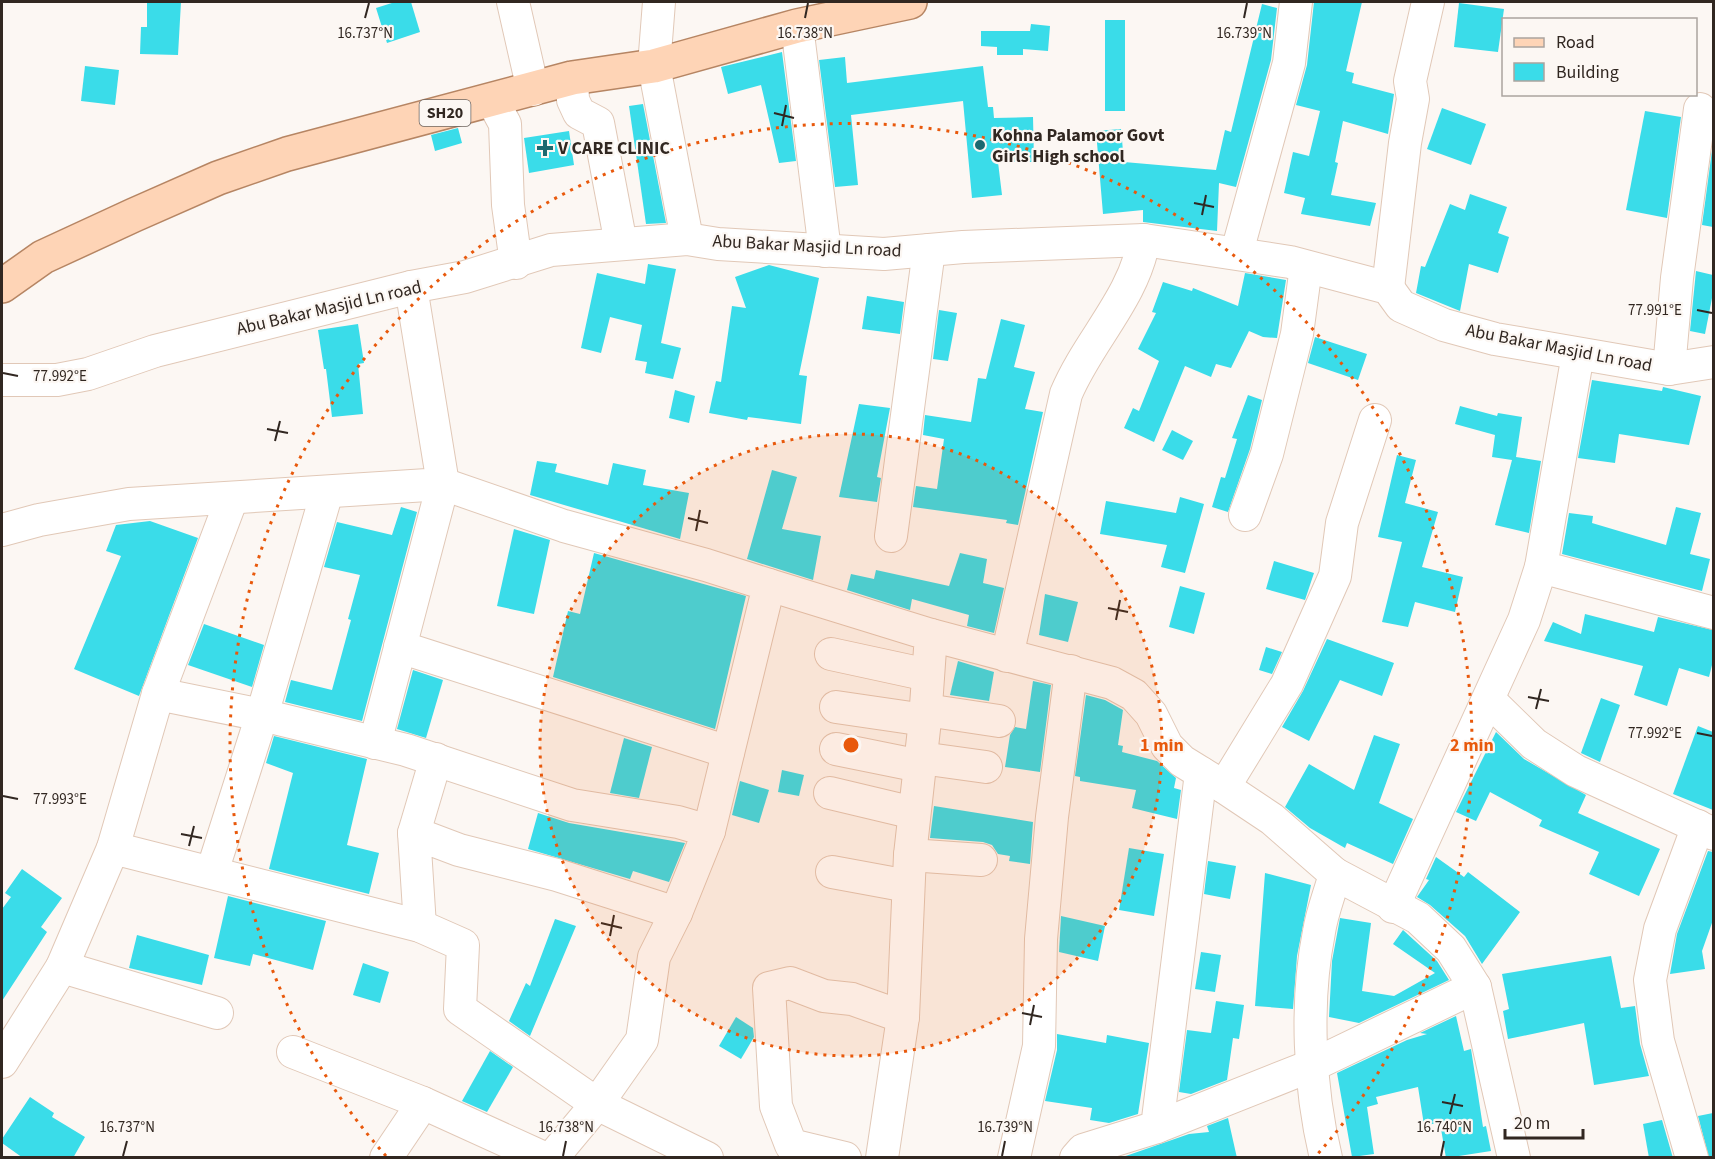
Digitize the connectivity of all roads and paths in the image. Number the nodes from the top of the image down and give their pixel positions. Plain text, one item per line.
1 (513, 2) edge
2 (659, 2) edge
3 (910, 2) edge
4 (1296, 2) edge
5 (1428, 2) edge
6 (797, 26) junction
7 (654, 66) junction
8 (572, 78) junction
9 (533, 90) junction
10 (492, 100) junction
11 (1700, 109) dead end
12 (687, 239) junction
13 (1144, 240) junction
14 (621, 244) junction
15 (928, 250) junction
16 (825, 251) junction
17 (1237, 252) junction
18 (516, 263) junction
19 (1306, 267) junction
20 (2, 286) edge
21 (411, 287) junction
22 (1388, 288) junction
23 (1578, 354) junction
24 (1713, 362) edge
25 (1669, 369) junction
26 (2, 380) edge
27 (1375, 420) dead end
28 (443, 484) junction
29 (327, 492) junction
30 (232, 498) junction
31 (1245, 515) dead end
32 (2, 530) edge
33 (891, 536) dead end
34 (1541, 567) junction
35 (769, 585) junction
36 (1713, 613) edge
37 (932, 634) junction
38 (400, 647) junction
39 (831, 654) dead end
40 (1007, 656) junction
41 (1071, 671) junction
42 (928, 675) junction
43 (158, 694) junction
44 (1489, 700) junction
45 (836, 707) dead end
46 (262, 715) junction
47 (926, 715) junction
48 (999, 721) dead end
49 (375, 743) junction
50 (836, 749) dead end
51 (728, 752) junction
52 (436, 759) junction
53 (920, 762) junction
54 (986, 767) dead end
55 (1212, 780) junction
56 (830, 793) dead end
57 (914, 813) junction
58 (1706, 830) edge
59 (709, 831) junction
60 (414, 833) junction
61 (113, 848) junction
62 (910, 855) junction
63 (981, 860) dead end
64 (212, 872) junction
65 (832, 872) dead end
66 (1335, 874) junction
67 (908, 886) junction
68 (1393, 907) junction
69 (676, 913) junction
70 (420, 926) junction
71 (62, 967) junction
72 (1475, 987) junction
73 (217, 1013) dead end
74 (903, 1017) junction
75 (293, 1052) dead end
76 (2, 1062) edge
77 (1313, 1065) junction
78 (423, 1103) junction
79 (597, 1104) junction
80 (1157, 1127) junction
81 (386, 1158) edge
82 (543, 1158) edge
83 (552, 1158) edge
84 (707, 1158) edge
85 (845, 1158) edge
86 (882, 1158) edge
87 (1014, 1158) edge
88 (1076, 1158) edge
89 (1326, 1158) edge
90 (1514, 1158) edge
91 (1692, 1158) edge

1 - 9 street
2 - 7 street
3 - 6 main road, SH20
4 - 17 street
5 - 22 street
6 - 7 main road, SH20
6 - 16 street
7 - 8 main road, SH20
7 - 12 street
8 - 9 main road, SH20
8 - 14 street
9 - 10 main road, SH20
10 - 18 street
10 - 20 main road, SH20
11 - 25 street
12 - 14 street, Abu Bakar Masjid Ln road
12 - 16 street, Abu Bakar Masjid Ln road
13 - 15 street, Abu Bakar Masjid Ln road
13 - 17 street, Abu Bakar Masjid Ln road
13 - 40 street
14 - 18 street, Abu Bakar Masjid Ln road
15 - 16 street, Abu Bakar Masjid Ln road
15 - 33 street
17 - 19 street, Abu Bakar Masjid Ln road
18 - 21 street, Abu Bakar Masjid Ln road
19 - 22 street, Abu Bakar Masjid Ln road
19 - 31 street
21 - 26 street, Abu Bakar Masjid Ln road
21 - 28 street
22 - 23 street, Abu Bakar Masjid Ln road
23 - 25 street, Abu Bakar Masjid Ln road
23 - 34 street
24 - 25 street, Abu Bakar Masjid Ln road
27 - 55 street
28 - 29 street
28 - 35 street
28 - 38 street
29 - 30 street
29 - 46 street
30 - 32 street
30 - 43 street
34 - 36 street
34 - 44 street
35 - 37 street
35 - 51 street
37 - 40 street
37 - 42 street
38 - 49 street
38 - 51 street
39 - 42 street
40 - 41 street
41 - 55 street
41 - 87 street
42 - 47 street
43 - 46 street
43 - 61 street
44 - 58 street
44 - 68 street
45 - 47 street
46 - 49 street
46 - 64 street
47 - 48 street
47 - 53 street
49 - 52 street
50 - 53 street
51 - 59 street
52 - 59 street
52 - 60 street
53 - 54 street
53 - 57 street
55 - 66 street
55 - 80 street
56 - 57 street
57 - 62 street
58 - 91 street
59 - 69 street
60 - 69 street
60 - 70 street
61 - 64 street
61 - 71 street
62 - 63 street
62 - 67 street
64 - 70 street
65 - 67 street
66 - 68 street
66 - 77 street
67 - 74 street
68 - 72 street
69 - 79 street
70 - 79 street
71 - 73 street
71 - 76 street
72 - 77 street
72 - 90 street
74 - 85 street
74 - 86 street
75 - 78 street
77 - 80 street
77 - 89 street
78 - 81 street
78 - 82 street
79 - 83 street
79 - 84 street
80 - 88 street

